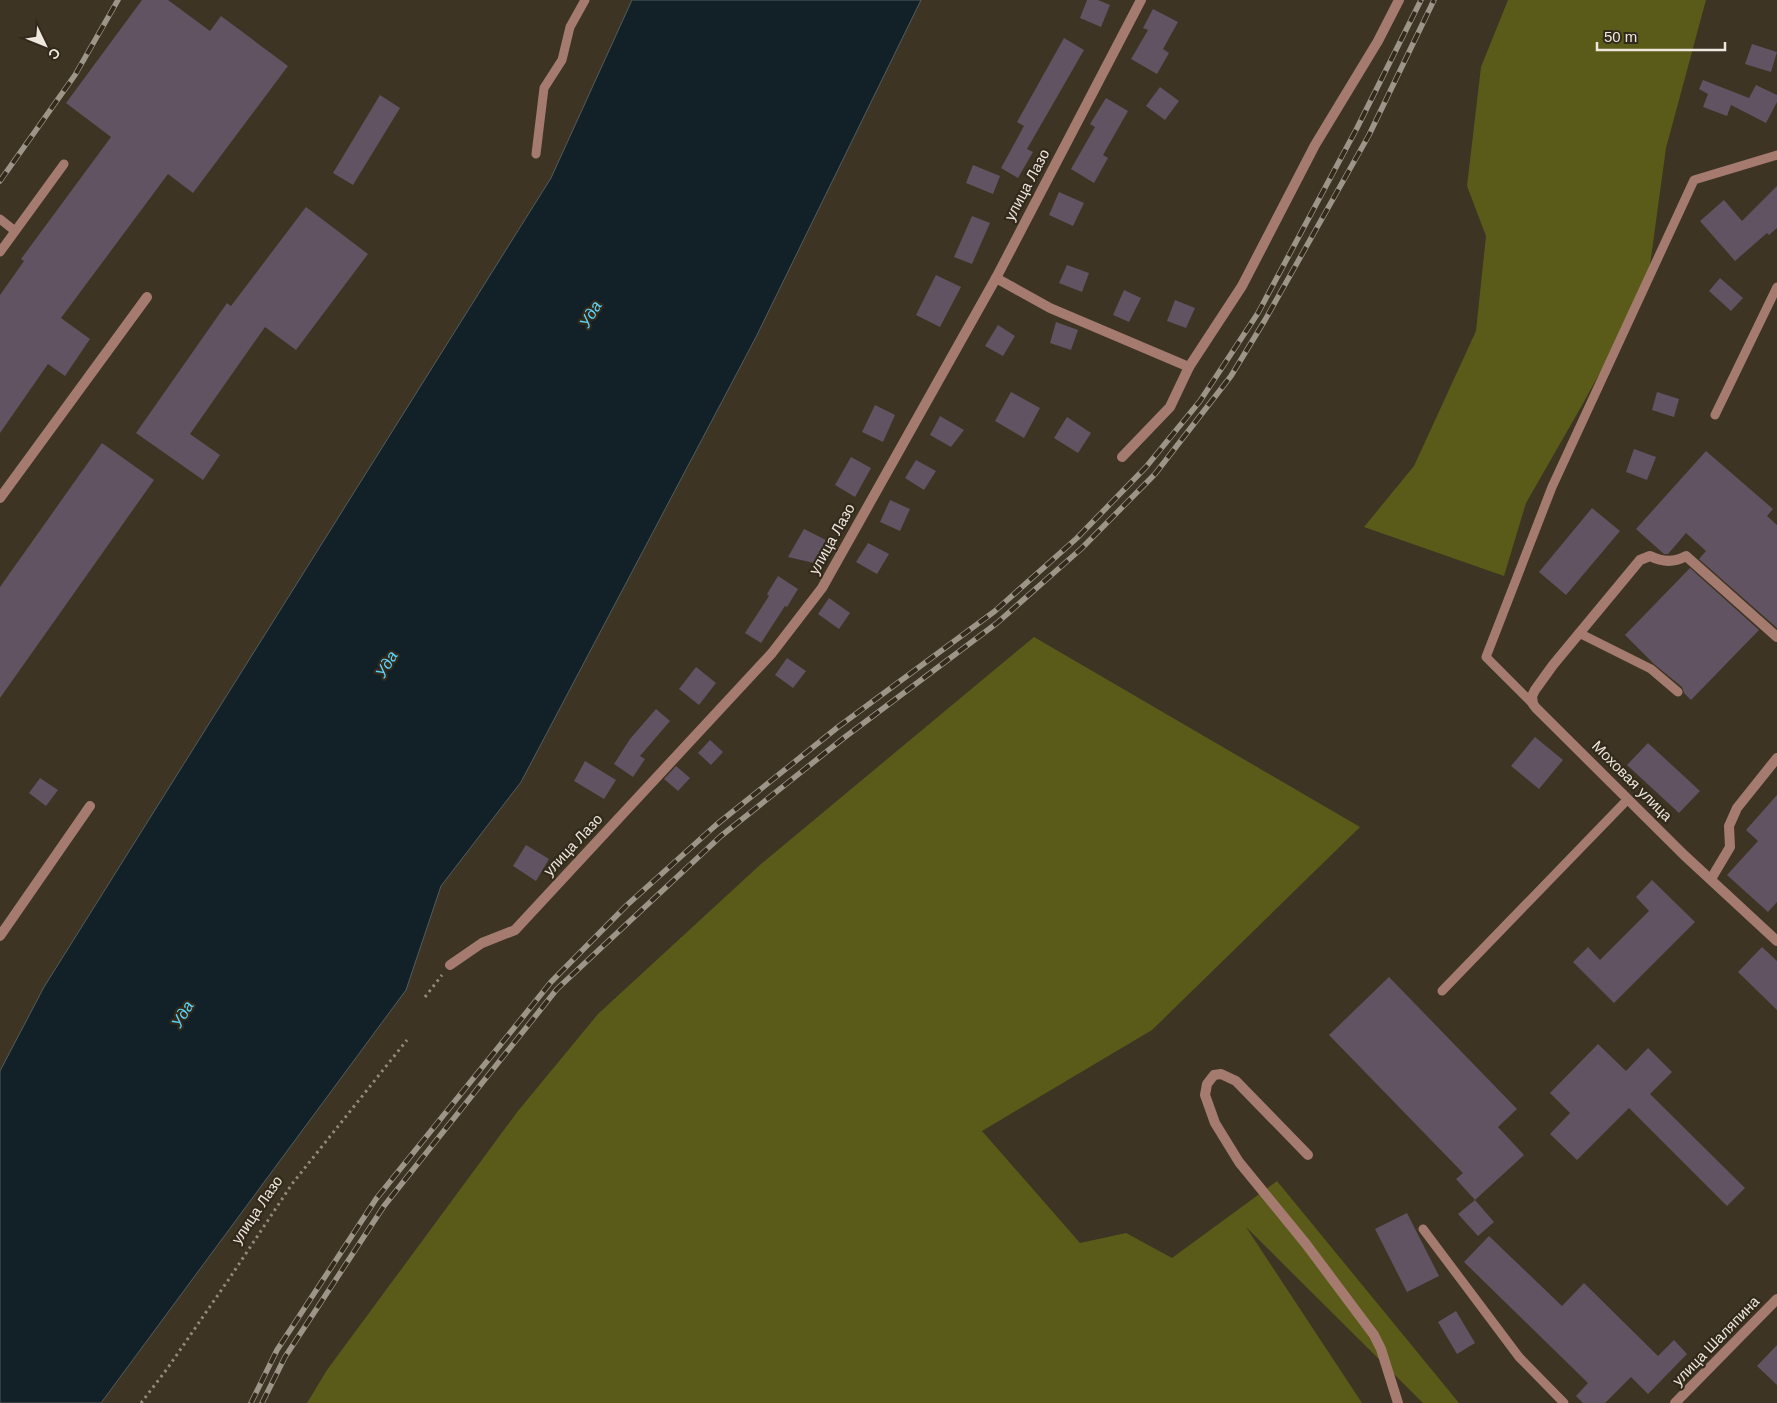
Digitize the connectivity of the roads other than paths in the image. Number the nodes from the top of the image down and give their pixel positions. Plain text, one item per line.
1 (585, 0) edge
2 (1141, 0) edge
3 (1399, 0) edge
4 (536, 154) dead end
5 (1777, 155) edge
6 (64, 164) dead end
7 (0, 219) edge
8 (15, 231) junction
9 (0, 252) edge
10 (996, 278) junction
11 (1777, 287) edge
12 (147, 297) dead end
13 (1189, 367) junction
14 (1716, 415) dead end
15 (1122, 457) dead end
16 (0, 498) edge
17 (1580, 633) junction
18 (1777, 638) edge
19 (1678, 692) dead end
20 (1533, 704) junction
21 (1777, 758) edge
22 (1628, 799) junction
23 (90, 806) dead end
24 (1711, 879) junction
25 (0, 936) edge
26 (1777, 940) edge
27 (450, 965) road end
28 (1442, 991) dead end
29 (1308, 1155) dead end
30 (1423, 1229) dead end
31 (1777, 1299) edge
32 (1398, 1403) edge
33 (1564, 1403) edge
34 (1676, 1403) edge

1 - 4 lane
2 - 10 street, улица Лазо
3 - 13 street
5 - 20 lane
6 - 8 lane
7 - 8 lane
8 - 9 lane
10 - 13 street
10 - 27 street, улица Лазо
11 - 14 lane
12 - 16 street
13 - 15 street
17 - 18 street
17 - 19 lane
17 - 20 street
20 - 22 street, Моховая улица
21 - 24 street
22 - 24 street, Моховая улица
22 - 28 lane
23 - 25 street
24 - 26 street, Моховая улица
29 - 32 street
30 - 33 lane
31 - 34 street, улица Шаляпина

